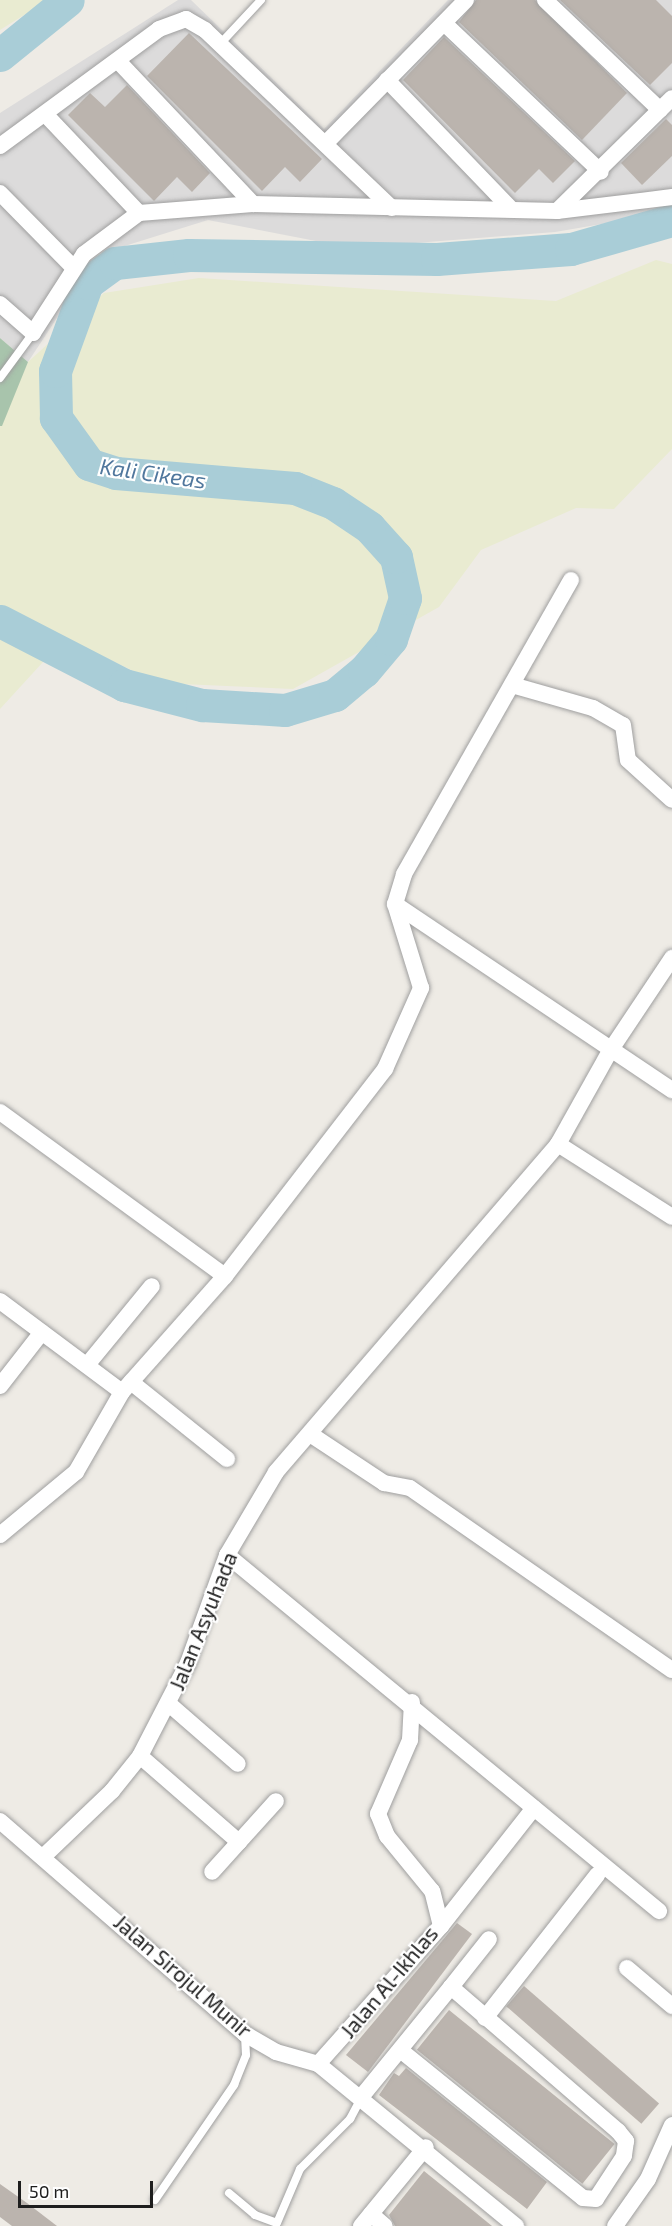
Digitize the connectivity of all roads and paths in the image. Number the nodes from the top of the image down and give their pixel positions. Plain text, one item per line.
1 (261, 0) edge
2 (466, 0) edge
3 (545, 0) edge
4 (444, 23) junction
5 (220, 44) junction
6 (118, 61) junction
7 (387, 80) junction
8 (672, 98) edge
9 (660, 110) junction
10 (46, 115) junction
11 (326, 143) junction
12 (0, 146) edge
13 (602, 172) junction
14 (0, 193) edge
15 (672, 197) edge
16 (253, 204) junction
17 (392, 208) junction
18 (510, 208) junction
19 (557, 211) junction
20 (139, 213) junction
21 (74, 268) junction
22 (0, 304) edge
23 (33, 333) junction
24 (0, 378) edge
25 (571, 580) dead end
26 (512, 685) junction
27 (672, 800) edge
28 (395, 904) junction
29 (672, 958) edge
30 (610, 1051) junction
31 (672, 1090) edge
32 (0, 1112) edge
33 (558, 1144) junction
34 (672, 1217) edge
35 (225, 1276) junction
36 (152, 1286) dead end
37 (0, 1301) edge
38 (42, 1332) junction
39 (87, 1365) junction
40 (0, 1386) edge
41 (127, 1387) junction
42 (310, 1434) junction
43 (227, 1459) dead end
44 (0, 1534) edge
45 (227, 1555) junction
46 (672, 1670) edge
47 (411, 1702) junction
48 (169, 1704) junction
49 (140, 1756) junction
50 (238, 1764) dead end
51 (276, 1801) dead end
52 (534, 1808) junction
53 (0, 1821) edge
54 (239, 1842) junction
55 (45, 1855) junction
56 (212, 1872) dead end
57 (597, 1875) dead end
58 (659, 1911) dead end
59 (441, 1926) junction
60 (489, 1939) dead end
61 (627, 1968) dead end
62 (452, 1987) junction
63 (672, 2006) edge
64 (485, 2018) junction
65 (245, 2034) junction
66 (400, 2050) junction
67 (318, 2064) junction
68 (362, 2096) junction
69 (672, 2125) edge
70 (426, 2147) junction
71 (229, 2193) dead end
72 (155, 2200) dead end
73 (366, 2220) edge
74 (385, 2226) edge
75 (516, 2226) edge
76 (615, 2226) edge

1 - 5 lane
2 - 4 street
3 - 9 street
4 - 7 street
4 - 13 street
5 - 6 street
5 - 11 street
6 - 10 street
6 - 16 street
7 - 11 street
7 - 18 street
8 - 9 street
9 - 13 street
10 - 12 street
10 - 20 street
11 - 17 street
13 - 19 street
14 - 21 street
15 - 19 street
16 - 17 street
16 - 20 street
17 - 18 street
18 - 19 street
20 - 21 street
21 - 23 street
22 - 23 street
23 - 24 lane
25 - 26 street
26 - 27 street
26 - 28 street
28 - 30 street
28 - 35 street
29 - 30 street, Jalan Asyuhada
30 - 31 street
30 - 33 street, Jalan Asyuhada
32 - 35 street
33 - 34 street
33 - 42 street, Jalan Asyuhada
35 - 41 street
36 - 39 street
37 - 38 street
38 - 39 street
38 - 40 street
39 - 41 street
41 - 43 street
41 - 44 street
42 - 45 street, Jalan Asyuhada
42 - 46 street
45 - 47 street
45 - 48 street, Jalan Asyuhada
47 - 52 street
47 - 59 street, Jalan Al-Ikhlas
48 - 49 street, Jalan Asyuhada
48 - 50 street
49 - 54 street
49 - 55 street, Jalan Asyuhada
51 - 54 street
52 - 58 street
52 - 59 street
53 - 55 street, Jalan Sirojul Munir
54 - 56 street
55 - 65 street, Jalan Sirojul Munir
57 - 64 street
59 - 67 street, Jalan Al-Ikhlas
60 - 62 street
61 - 63 street
62 - 64 street
62 - 66 street
64 - 66 street
65 - 67 street, Jalan Sirojul Munir
65 - 72 lane
66 - 68 street
67 - 68 street, Jalan Sirojul Munir
68 - 70 street, Jalan Sirojul Munir
68 - 71 lane
69 - 76 street
70 - 73 street
70 - 75 street, Jalan Sirojul Munir
73 - 74 street

